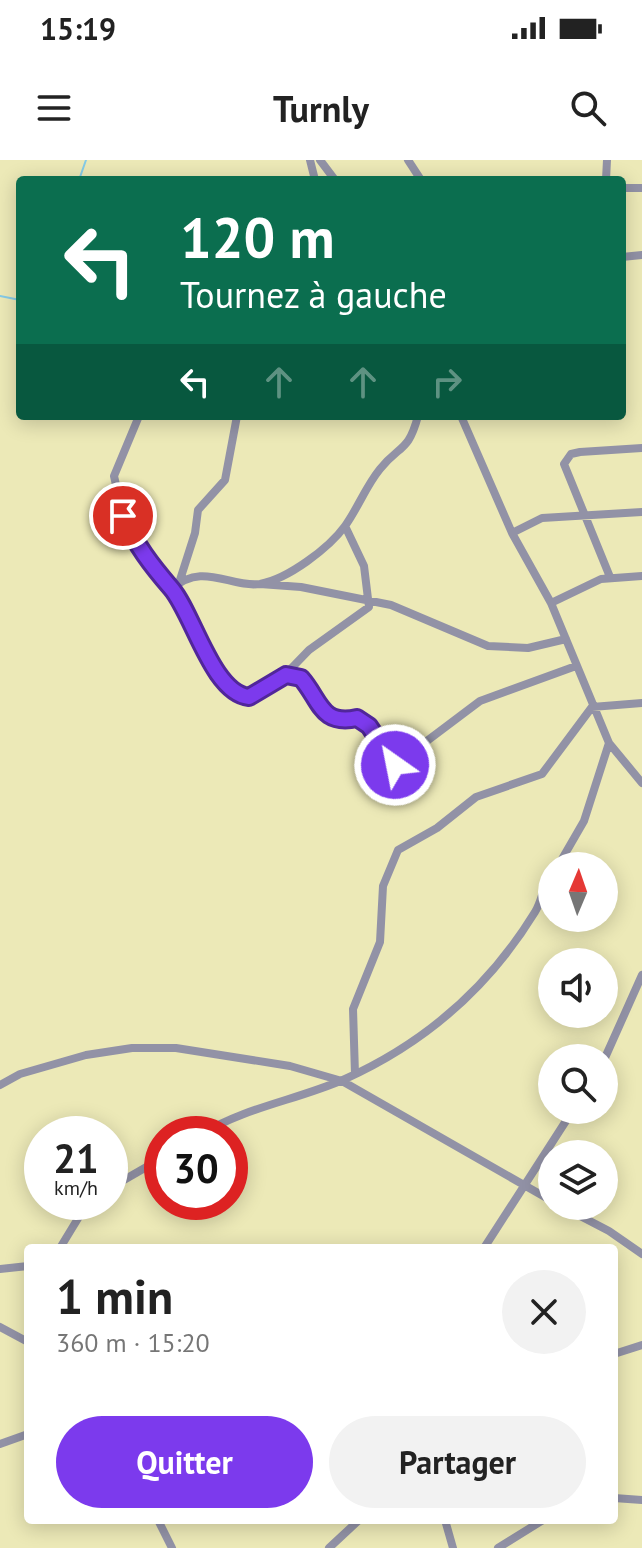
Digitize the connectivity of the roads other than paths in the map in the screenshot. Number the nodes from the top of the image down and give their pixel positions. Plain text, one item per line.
1 (137, 420) edge
2 (236, 420) edge
3 (417, 420) edge
4 (463, 420) edge
5 (642, 448) edge
6 (642, 512) edge
7 (585, 516) junction
8 (345, 526) junction
9 (512, 533) junction
10 (642, 576) edge
11 (610, 577) junction
12 (259, 584) junction
13 (176, 586) junction
14 (370, 603) junction
15 (551, 603) junction
16 (566, 639) junction
17 (576, 666) junction
18 (286, 675) junction
19 (642, 703) edge
20 (592, 707) junction
21 (609, 743) junction
22 (642, 783) edge
23 (566, 852) edge
24 (538, 906) edge
25 (642, 975) edge
26 (611, 1044) edge
27 (355, 1074) junction
28 (342, 1081) junction
29 (0, 1085) edge
30 (236, 1116) edge
31 (564, 1124) edge
32 (526, 1184) junction
33 (538, 1192) edge
34 (77, 1220) edge
35 (588, 1220) edge
36 (62, 1244) edge
37 (487, 1244) edge
38 (642, 1254) edge
39 (24, 1266) edge
40 (0, 1269) edge
41 (0, 1327) edge
42 (24, 1340) edge
43 (642, 1345) edge
44 (618, 1353) edge
45 (24, 1435) edge
46 (0, 1444) edge
47 (618, 1498) edge
48 (642, 1500) edge
49 (160, 1524) edge
50 (355, 1524) edge
51 (446, 1524) edge
52 (537, 1524) edge
53 (172, 1548) edge
54 (329, 1548) edge
55 (453, 1548) edge
56 (498, 1548) edge

1 - 13 street
2 - 13 street
3 - 8 street
4 - 9 street
5 - 7 street
6 - 7 street
7 - 9 street
7 - 11 street
8 - 12 street
8 - 14 street
9 - 15 street
10 - 11 street
11 - 15 street
12 - 13 street
12 - 14 street
13 - 18 street
14 - 16 street
14 - 18 street
15 - 16 street
16 - 17 street
17 - 18 street
17 - 20 street
19 - 20 street
20 - 21 street
20 - 27 street
21 - 22 street
21 - 23 street
24 - 27 street
25 - 26 street
27 - 28 street
28 - 29 street
28 - 30 street
28 - 32 street
31 - 32 street
32 - 33 street
32 - 37 street
34 - 36 street
35 - 38 street
39 - 40 street
41 - 42 street
43 - 44 street
45 - 46 street
47 - 48 street
49 - 53 street
50 - 54 street
51 - 55 street
52 - 56 street

